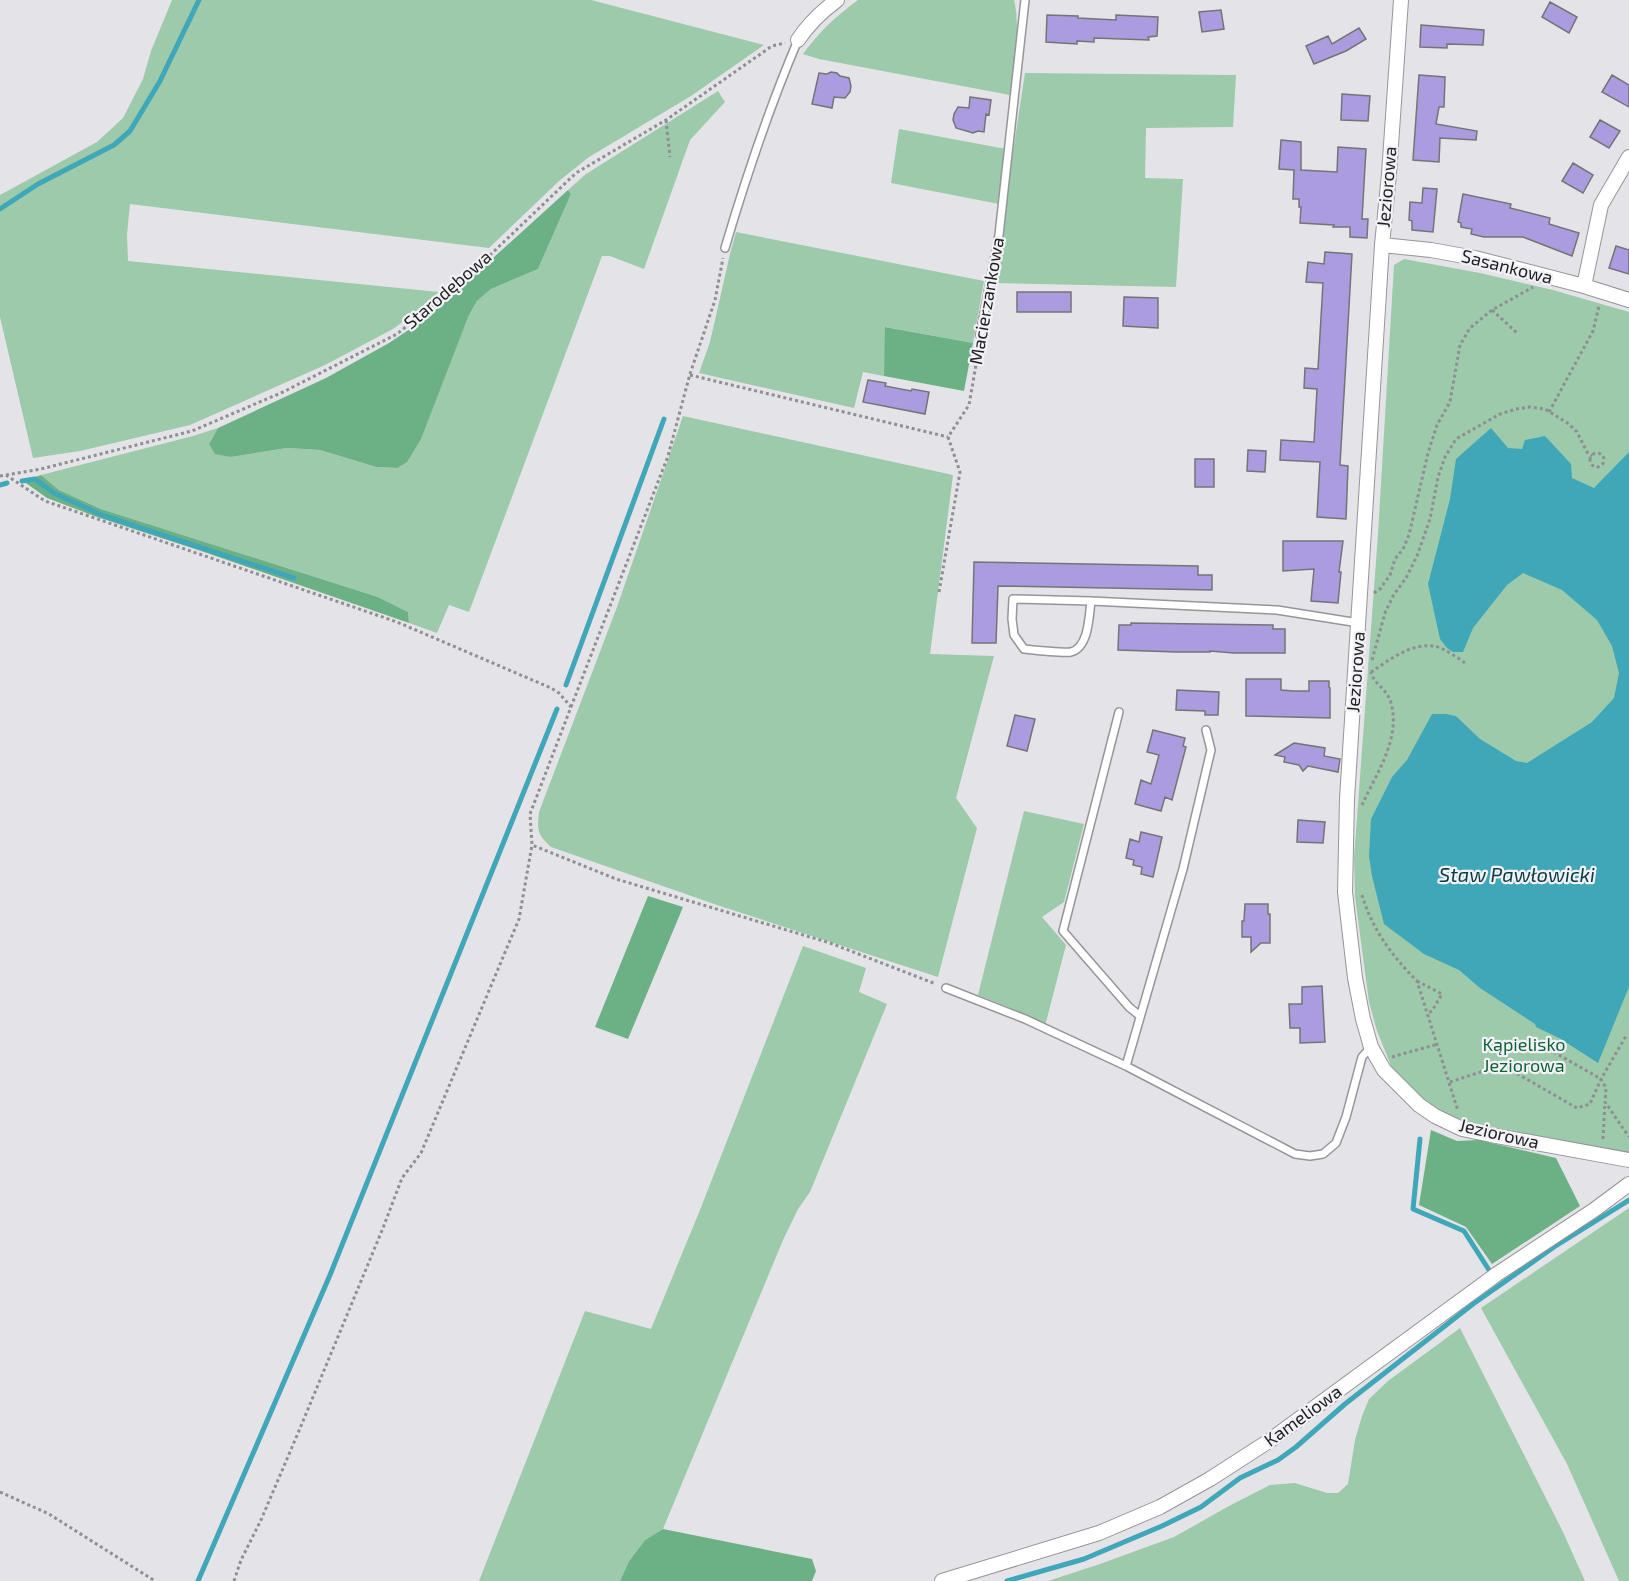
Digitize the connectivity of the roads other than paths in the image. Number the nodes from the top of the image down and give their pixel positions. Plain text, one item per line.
1 (837, 0) edge
2 (1026, 0) edge
3 (1401, 0) edge
4 (798, 40) joint
5 (1629, 157) edge
6 (1382, 245) junction
7 (725, 248) road end
8 (1584, 286) junction
9 (1629, 300) edge
10 (981, 335) road end
11 (1091, 601) junction
12 (1359, 623) junction
13 (1119, 712) dead end
14 (1206, 730) dead end
15 (946, 988) road end
16 (1140, 1016) junction
17 (1371, 1047) junction
18 (1126, 1066) junction
19 (1629, 1160) edge
20 (1629, 1184) edge
21 (942, 1581) edge

1 - 4 street
2 - 10 lane, Macierzankowa
3 - 6 street, Jeziorowa
4 - 7 lane
5 - 8 street
6 - 8 street, Sasankowa
6 - 12 street, Jeziorowa
8 - 9 street, Sasankowa
11 - 11 lane
11 - 12 lane
12 - 17 street, Jeziorowa
13 - 16 lane
14 - 16 lane
15 - 18 lane
16 - 18 lane
17 - 18 lane
17 - 19 street, Jeziorowa
20 - 21 street, Kameliowa

